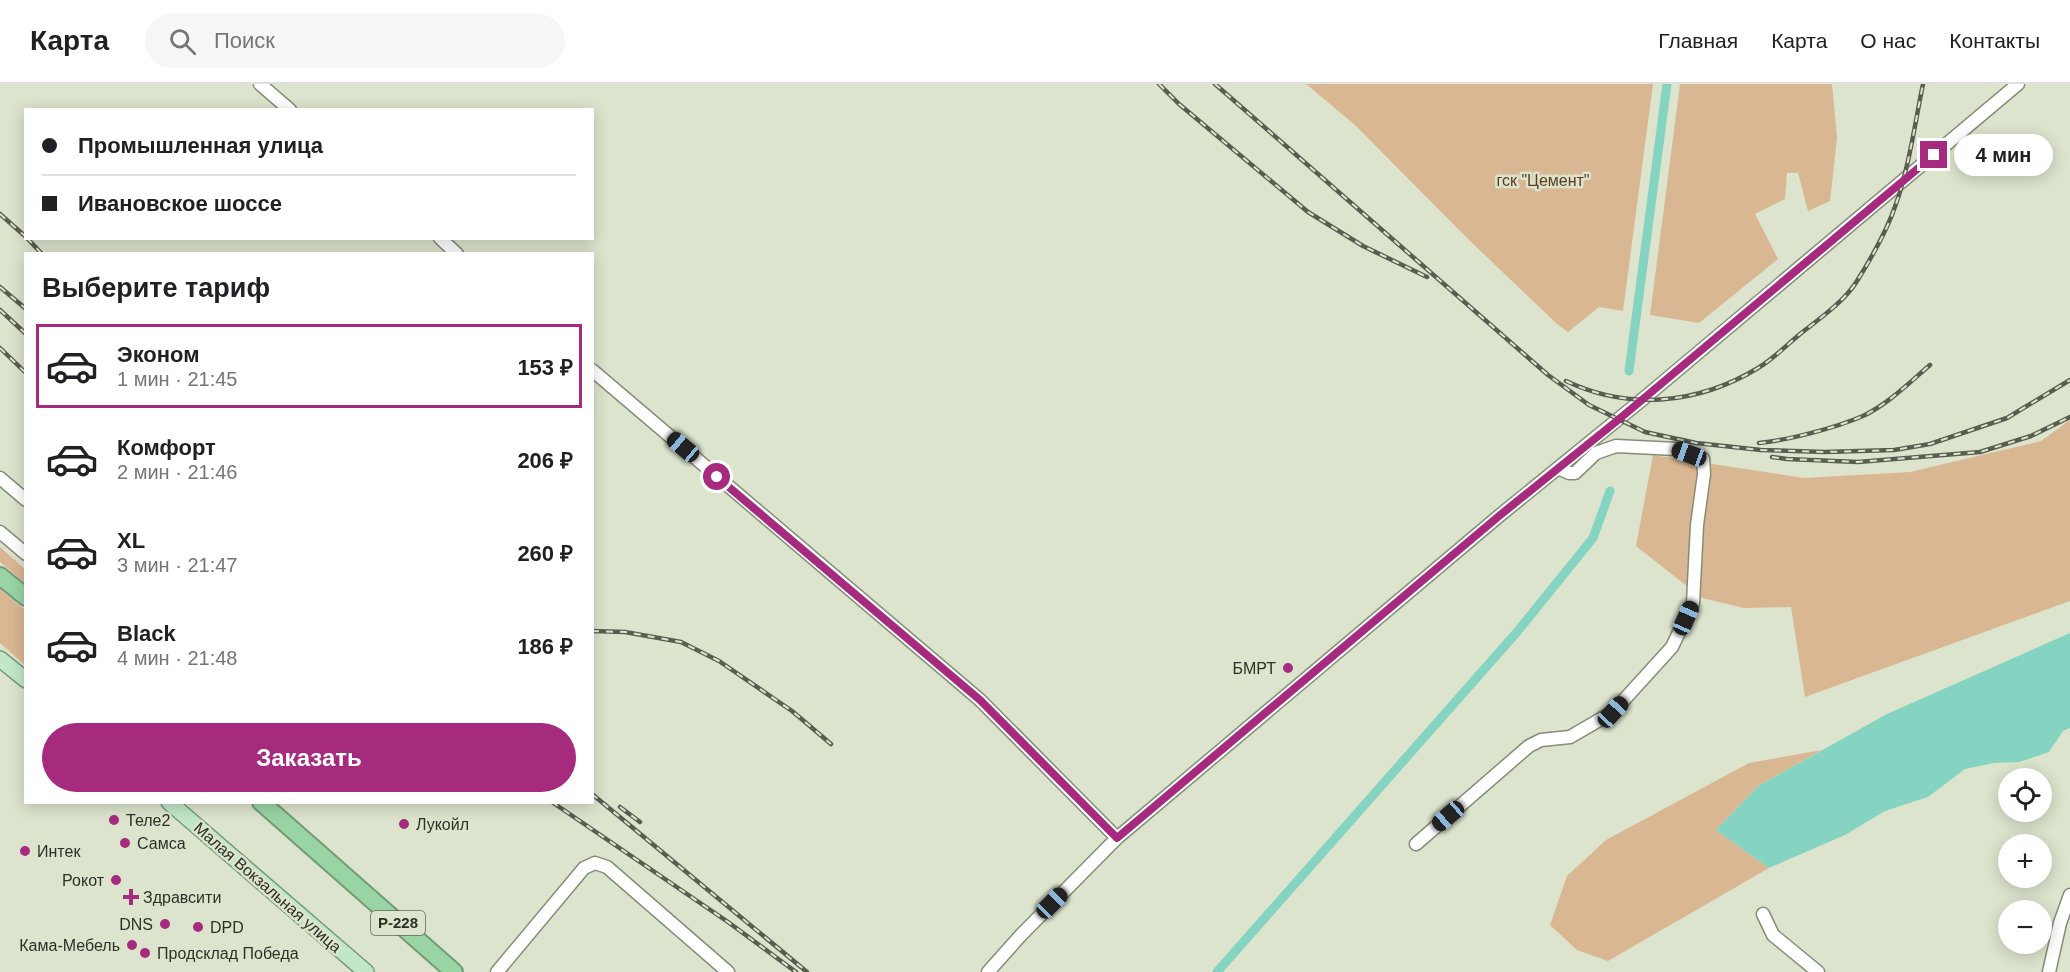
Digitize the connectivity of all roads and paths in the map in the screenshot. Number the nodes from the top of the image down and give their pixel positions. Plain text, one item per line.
1 (260, 84) edge
2 (2019, 84) edge
3 (288, 108) edge
4 (442, 240) edge
5 (455, 252) edge
6 (594, 372) edge
7 (1558, 468) junction
8 (0, 477) edge
9 (24, 498) edge
10 (0, 532) edge
11 (24, 552) edge
12 (0, 576) edge
13 (24, 595) edge
14 (0, 659) edge
15 (24, 678) edge
16 (171, 804) edge
17 (263, 804) edge
18 (1117, 838) junction
19 (1416, 844) dead end
20 (2070, 895) edge
21 (1763, 914) dead end
22 (366, 972) edge
23 (454, 972) edge
24 (497, 972) edge
25 (728, 972) edge
26 (988, 972) edge
27 (1818, 972) edge
28 (2049, 972) edge

1 - 3 street
2 - 7 street
4 - 5 street
6 - 18 street
7 - 18 street
7 - 19 street
8 - 9 street
10 - 11 street
12 - 13 highway
14 - 15 main road
16 - 22 main road, Малая Вокзальная улица
17 - 23 highway, Р-228
18 - 26 street
20 - 28 street
21 - 27 street
24 - 25 street

